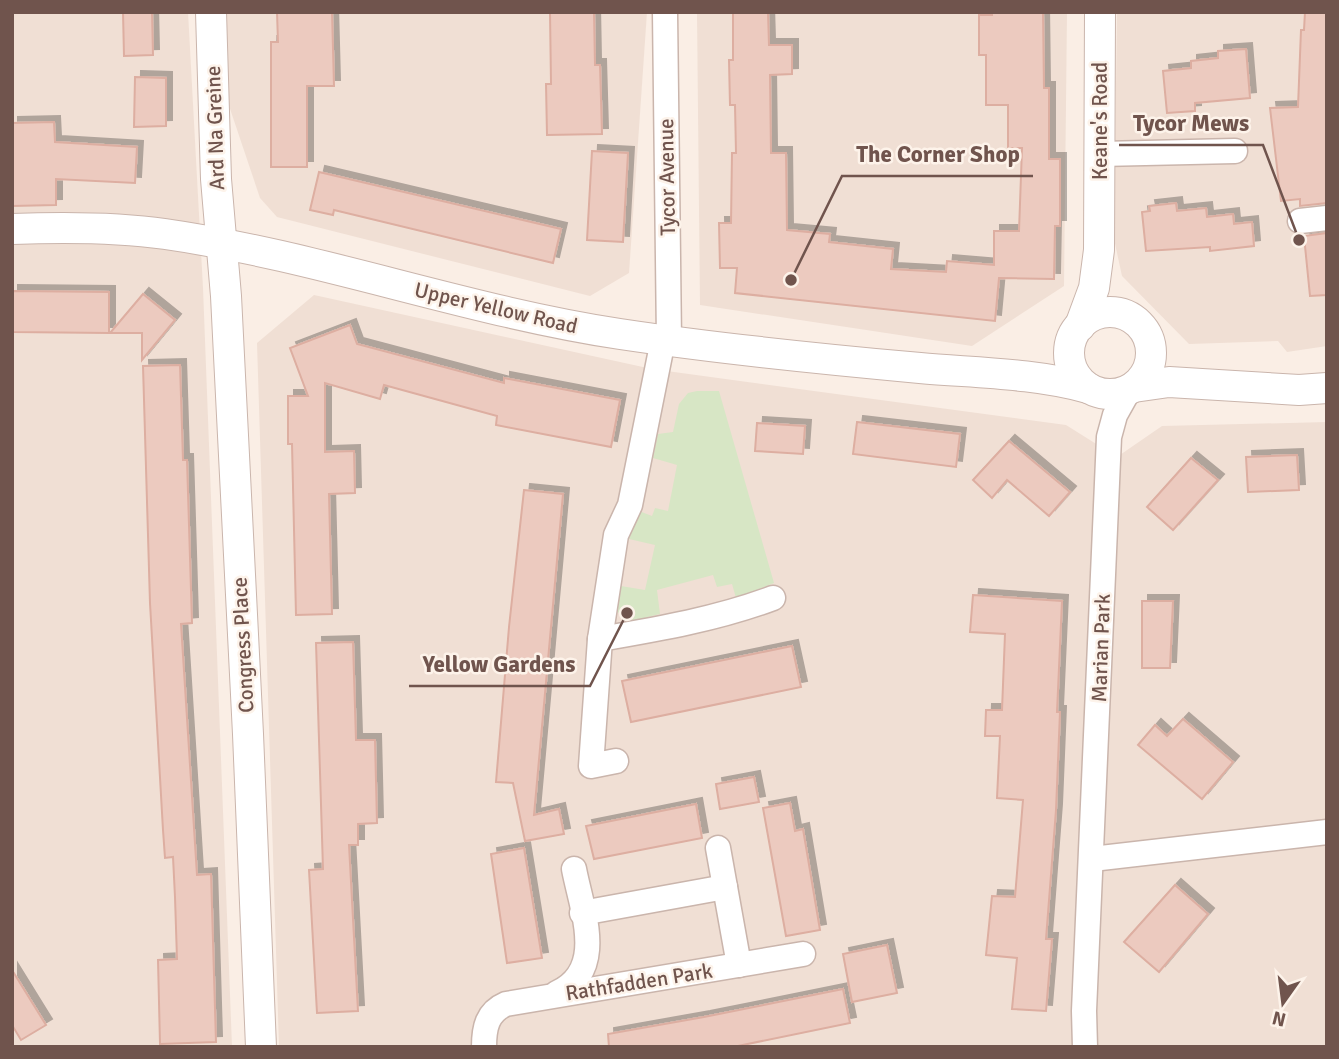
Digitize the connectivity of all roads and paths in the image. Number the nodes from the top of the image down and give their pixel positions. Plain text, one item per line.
1 (211, 12) edge
2 (665, 12) edge
3 (1100, 12) edge
4 (1235, 150) dead end
5 (1100, 155) junction
6 (1327, 218) edge
7 (1300, 221) dead end
8 (12, 229) edge
9 (1100, 231) junction
10 (222, 244) junction
11 (1135, 321) junction
12 (1076, 333) junction
13 (666, 341) junction
14 (1151, 347) junction
15 (983, 373) junction
16 (1230, 387) junction
17 (1327, 387) edge
18 (1131, 388) junction
19 (1091, 389) junction
20 (1109, 437) junction
21 (773, 598) dead end
22 (600, 639) junction
23 (616, 761) dead end
24 (1327, 832) edge
25 (718, 848) dead end
26 (1092, 859) junction
27 (574, 869) dead end
28 (725, 887) junction
29 (582, 913) junction
30 (803, 954) dead end
31 (738, 965) junction
32 (540, 998) junction
33 (261, 1047) edge
34 (484, 1047) edge
35 (1085, 1047) edge

1 - 10 street, Ard Na Greine
2 - 13 street, Tycor Avenue
3 - 5 street, Keane's Road
4 - 5 street
5 - 9 street, Keane's Road
6 - 7 street
8 - 10 street, Upper Yellow Road
9 - 11 street, Keane's Road
9 - 12 street, Keane's Road
10 - 13 street, Upper Yellow Road
10 - 33 street, Congress Place
11 - 12 street
11 - 14 street
12 - 15 street, Upper Yellow Road
12 - 19 street
13 - 15 street, Upper Yellow Road
13 - 22 street, Tycor Avenue
14 - 16 street
14 - 18 street
15 - 19 street, Upper Yellow Road
16 - 17 street
16 - 18 street
18 - 19 street
18 - 20 street, Marian Park
19 - 20 street, Marian Park
20 - 26 street, Marian Park
21 - 22 street
22 - 23 street, Tycor Avenue
24 - 26 street
25 - 28 street, Rathfadden Park
26 - 35 street, Marian Park
27 - 29 street, Rathfadden Park
28 - 29 street
28 - 31 street, Rathfadden Park
29 - 32 street, Rathfadden Park
30 - 31 street, Rathfadden Park
31 - 32 street, Rathfadden Park
32 - 34 street, Rathfadden Park

